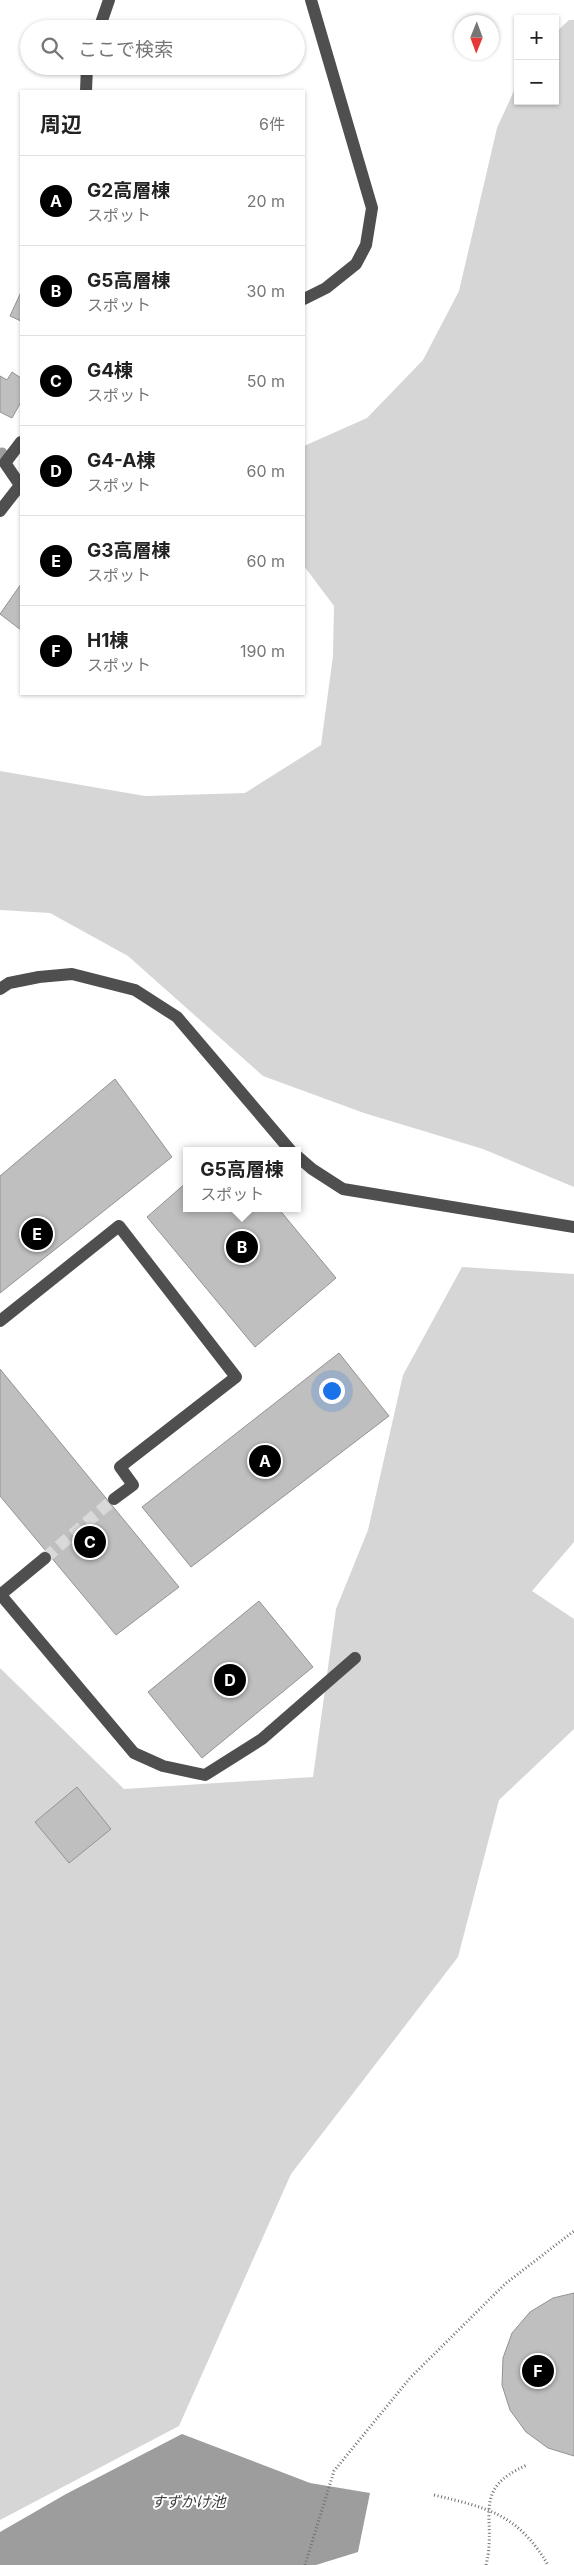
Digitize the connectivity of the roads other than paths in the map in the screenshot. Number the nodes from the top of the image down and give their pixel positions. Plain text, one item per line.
1 (109, 0) edge
2 (310, 0) edge
3 (102, 20) edge
4 (87, 75) edge
5 (86, 90) edge
6 (305, 298) edge
7 (20, 443) edge
8 (20, 484) edge
9 (20, 486) edge
10 (0, 511) edge
11 (0, 989) edge
12 (288, 1147) edge
13 (301, 1159) edge
14 (574, 1227) edge
15 (0, 1321) edge
16 (114, 1499) tunnel mouth
17 (45, 1558) tunnel mouth
18 (0, 1594) edge
19 (355, 1658) dead end

1 - 3 street
2 - 6 street
4 - 5 street
7 - 8 street
9 - 10 street
11 - 12 street
13 - 14 street
15 - 16 street
17 - 18 street
18 - 19 street

